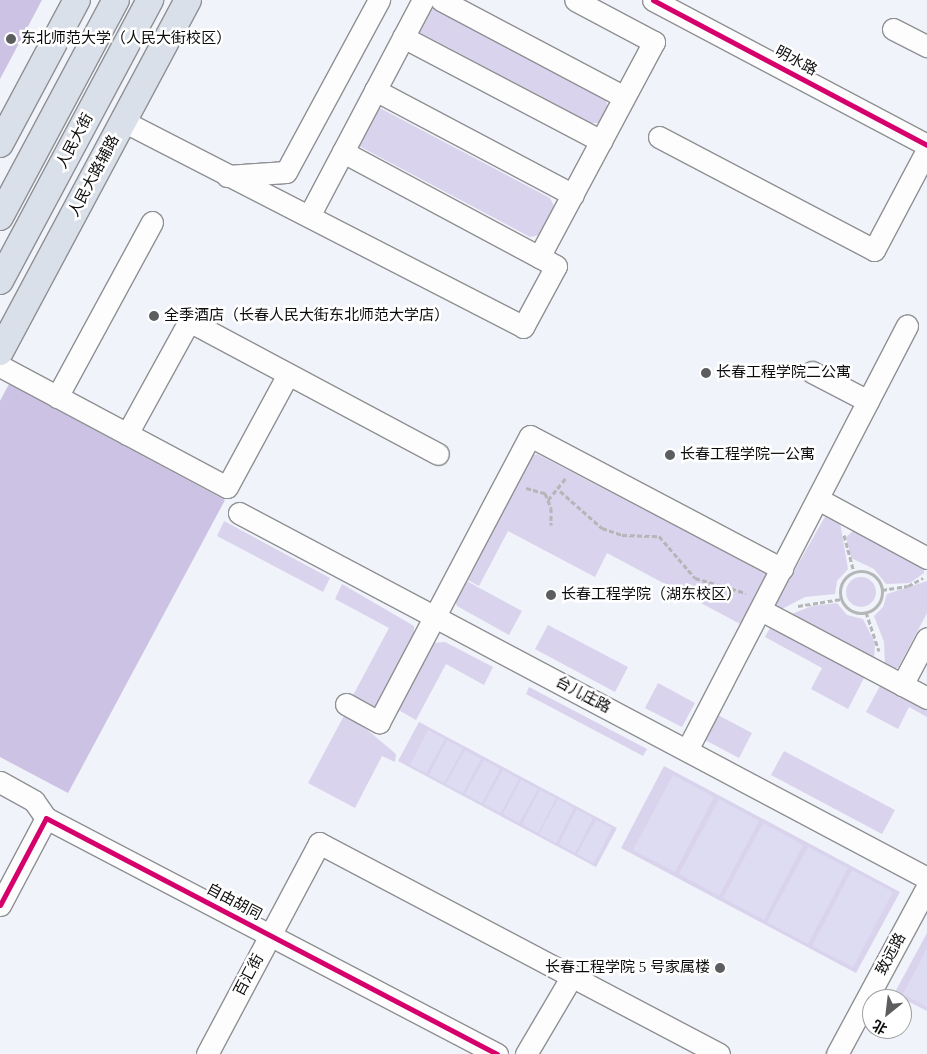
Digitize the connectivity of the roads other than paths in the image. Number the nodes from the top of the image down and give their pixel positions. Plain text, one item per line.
1 (77, 0) edge
2 (116, 0) edge
3 (150, 0) edge
4 (188, 0) edge
5 (379, 0) edge
6 (423, 0) edge
7 (441, 0) edge
8 (575, 0) edge
9 (653, 0) edge
10 (893, 29) dead end
11 (403, 37) junction
12 (927, 46) edge
13 (375, 90) junction
14 (624, 97) junction
15 (123, 121) junction
16 (659, 137) dead end
17 (601, 141) junction
18 (0, 144) edge
19 (927, 145) edge
20 (927, 150) edge
21 (343, 152) junction
22 (227, 176) junction
23 (572, 195) junction
24 (309, 216) junction
25 (0, 217) edge
26 (152, 222) dead end
27 (539, 257) junction
28 (0, 281) edge
29 (908, 326) dead end
30 (0, 352) edge
31 (0, 366) edge
32 (812, 372) dead end
33 (288, 374) junction
34 (57, 396) junction
35 (868, 401) junction
36 (127, 434) junction
37 (438, 454) dead end
38 (818, 499) junction
39 (239, 512) dead end
40 (927, 558) edge
41 (782, 568) junction
42 (766, 611) junction
43 (435, 616) junction
44 (927, 638) edge
45 (902, 685) junction
46 (927, 698) edge
47 (346, 704) dead end
48 (687, 750) junction
49 (0, 782) edge
50 (46, 818) junction
51 (927, 878) edge
52 (927, 887) edge
53 (0, 905) edge
54 (270, 935) junction
55 (572, 976) junction
56 (207, 1054) edge
57 (497, 1054) edge
58 (526, 1054) edge
59 (719, 1054) edge
60 (837, 1054) edge

1 - 18 main road
2 - 25 main road, 人民大街
3 - 28 main road, 人民大街
4 - 15 main road, 人民大路辅路
5 - 22 street
6 - 11 street
7 - 14 street
8 - 14 street
9 - 19 street, 明水路
10 - 12 street
11 - 13 street
11 - 17 street
13 - 21 street
13 - 23 street
14 - 17 street
15 - 22 street
15 - 30 main road, 人民大路辅路
16 - 20 street
17 - 23 street
21 - 24 street
21 - 27 street
22 - 24 street
23 - 27 street
24 - 27 street
26 - 34 street
29 - 35 street
31 - 34 street
32 - 35 street
33 - 36 street
33 - 36 street
33 - 37 street
34 - 36 street
35 - 38 street
38 - 40 street
38 - 41 street
39 - 43 street, 台儿庄路
41 - 42 street
41 - 43 street
42 - 45 street
42 - 48 street
43 - 47 street
43 - 48 street, 台儿庄路
44 - 45 street
45 - 46 street
48 - 51 street, 台儿庄路
49 - 50 street
50 - 53 street
50 - 54 street, 自由胡同
52 - 60 street, 致远路
54 - 55 street, 百汇街
54 - 56 street, 百汇街
54 - 57 street, 自由胡同
55 - 58 street
55 - 59 street

